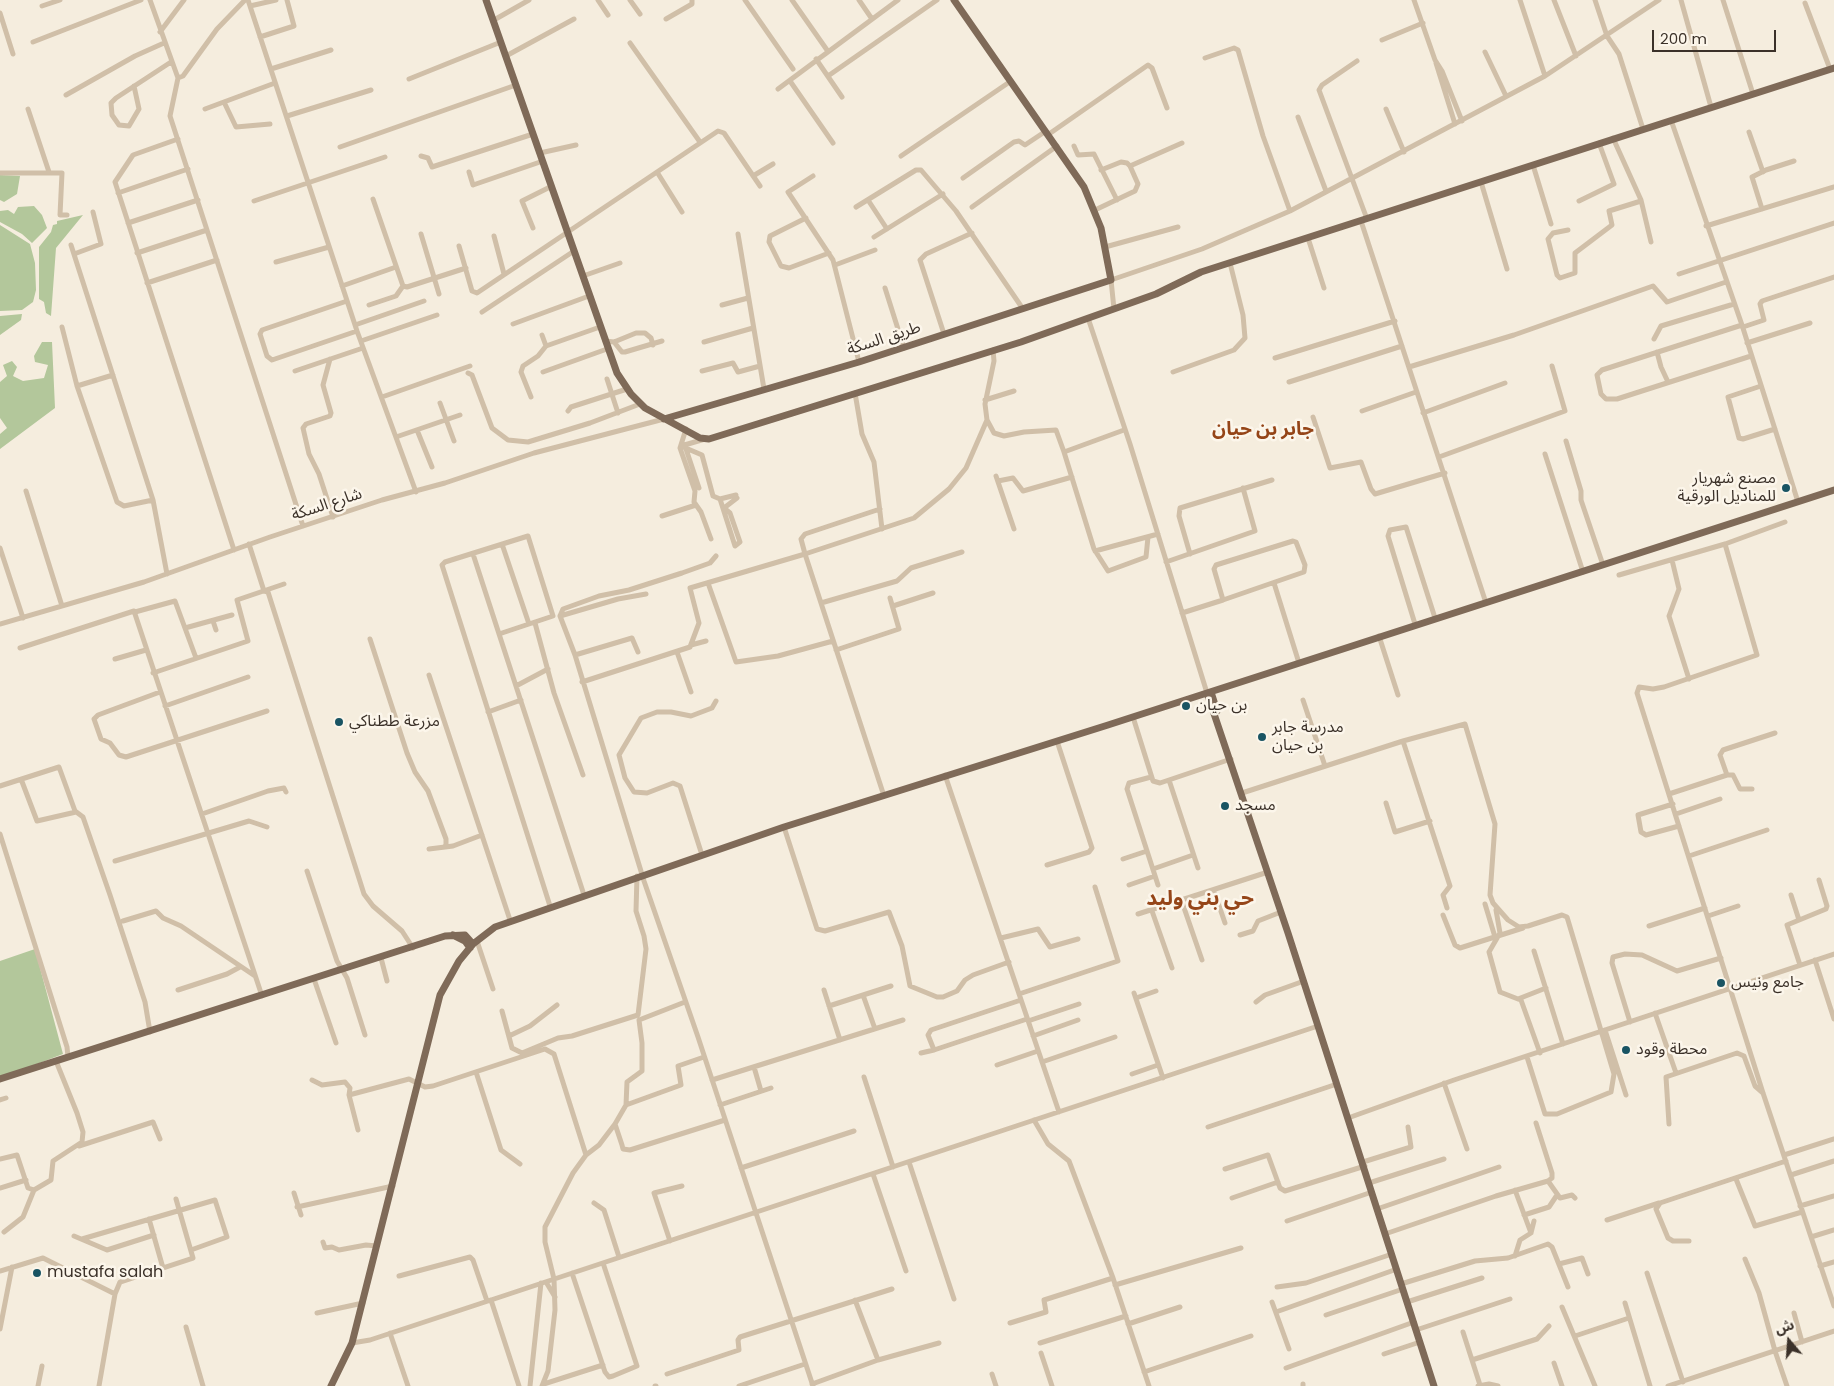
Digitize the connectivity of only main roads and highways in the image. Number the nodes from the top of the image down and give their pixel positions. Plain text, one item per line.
1 (486, 0) edge
2 (954, 0) edge
3 (1832, 69) edge
4 (664, 419) junction
5 (1834, 490) edge
6 (1211, 691) junction
7 (1198, 696) junction
8 (1213, 704) junction
9 (486, 933) junction
10 (453, 935) junction
11 (464, 935) junction
12 (473, 944) junction
13 (0, 1079) edge
14 (331, 1386) edge
15 (1434, 1386) edge

1 - 4 main road
2 - 4 main road, طريق السكة
3 - 4 main road
5 - 6 main road
6 - 7 main road
6 - 8 main road
6 - 8 main road
7 - 8 main road
7 - 9 main road
8 - 15 main road
9 - 11 main road
9 - 12 main road
10 - 11 main road
10 - 12 main road
10 - 13 main road
11 - 12 main road
12 - 14 main road

